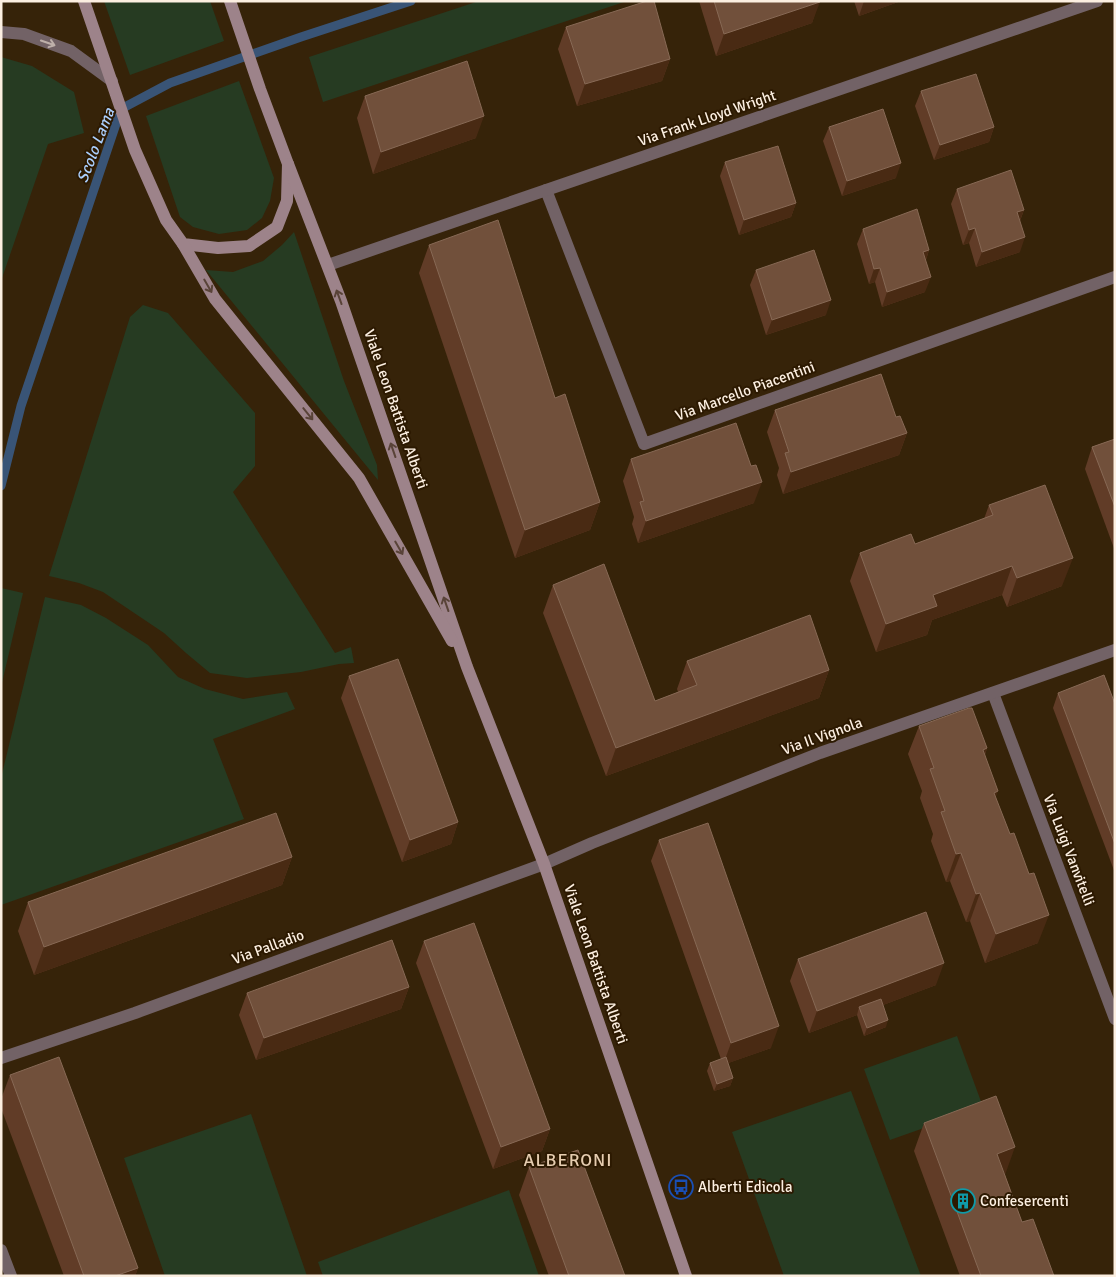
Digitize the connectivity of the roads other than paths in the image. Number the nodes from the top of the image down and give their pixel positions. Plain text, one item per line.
1 (84, 1) edge
2 (1097, 1) edge
3 (234, 5) edge
4 (1, 32) edge
5 (112, 81) junction
6 (288, 164) junction
7 (546, 190) junction
8 (183, 244) junction
9 (328, 265) junction
10 (1115, 277) edge
11 (1115, 650) edge
12 (467, 666) junction
13 (993, 693) junction
14 (544, 864) junction
15 (1115, 1019) edge
16 (1, 1058) edge
17 (1, 1250) edge
18 (11, 1276) edge
19 (686, 1276) edge

1 - 5 main road
2 - 7 street, Via Frank Lloyd Wright
3 - 6 main road, Viale Leon Battista Alberti
4 -> 5 street
5 - 8 main road, Viale Leon Battista Alberti
6 - 8 main road
6 - 9 main road, Viale Leon Battista Alberti
7 - 9 street, Via Frank Lloyd Wright
7 - 10 street, Via Marcello Piacentini
8 -> 12 main road, Viale Leon Battista Alberti
12 -> 9 main road, Viale Leon Battista Alberti
11 - 13 street, Via Il Vignola
12 - 14 main road, Viale Leon Battista Alberti
13 - 14 street, Via Il Vignola
13 - 15 street, Via Luigi Vanvitelli
14 - 16 street, Via Palladio
14 - 19 main road, Viale Leon Battista Alberti
17 - 18 street

